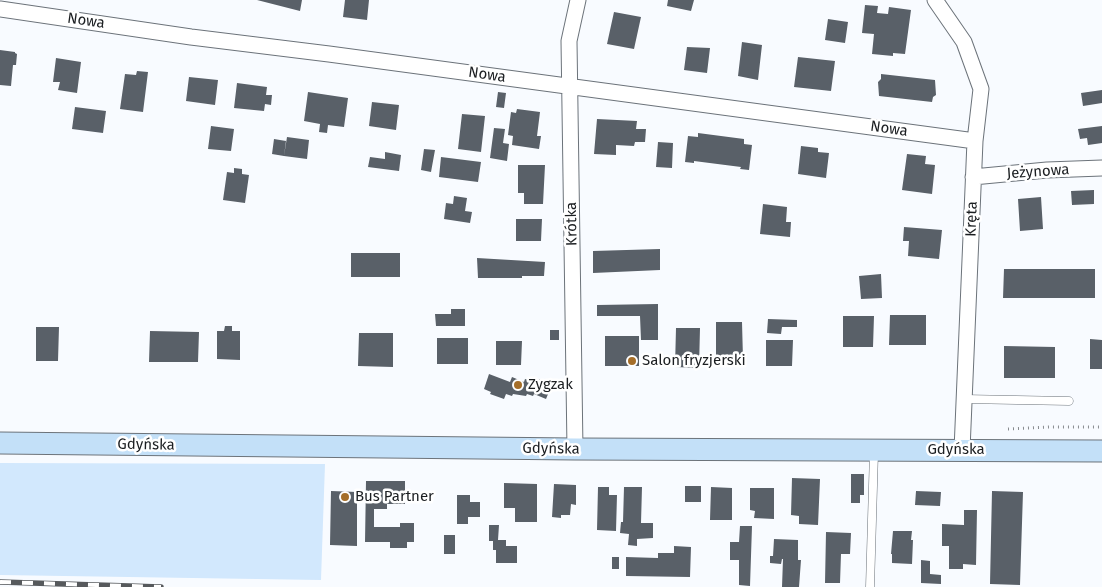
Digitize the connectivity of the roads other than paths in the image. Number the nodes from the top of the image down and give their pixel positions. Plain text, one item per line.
1 (578, 0) edge
2 (935, 0) edge
3 (0, 8) edge
4 (570, 86) junction
5 (975, 141) junction
6 (1102, 168) edge
7 (973, 178) junction
8 (964, 399) junction
9 (1069, 401) dead end
10 (0, 443) edge
11 (575, 449) junction
12 (875, 450) junction
13 (962, 450) junction
14 (1102, 451) edge
15 (870, 587) edge

1 - 4 street, Krótka
2 - 5 street, Kręta
3 - 4 street, Nowa
4 - 5 street, Nowa
4 - 11 street, Krótka
5 - 7 street, Kręta
6 - 7 street, Jeżynowa
7 - 8 street, Kręta
8 - 9 lane
8 - 13 street, Kręta
10 - 11 main road, Gdyńska
11 - 12 main road, Gdyńska
12 - 13 main road, Gdyńska
12 - 15 lane
13 - 14 main road, Gdyńska

